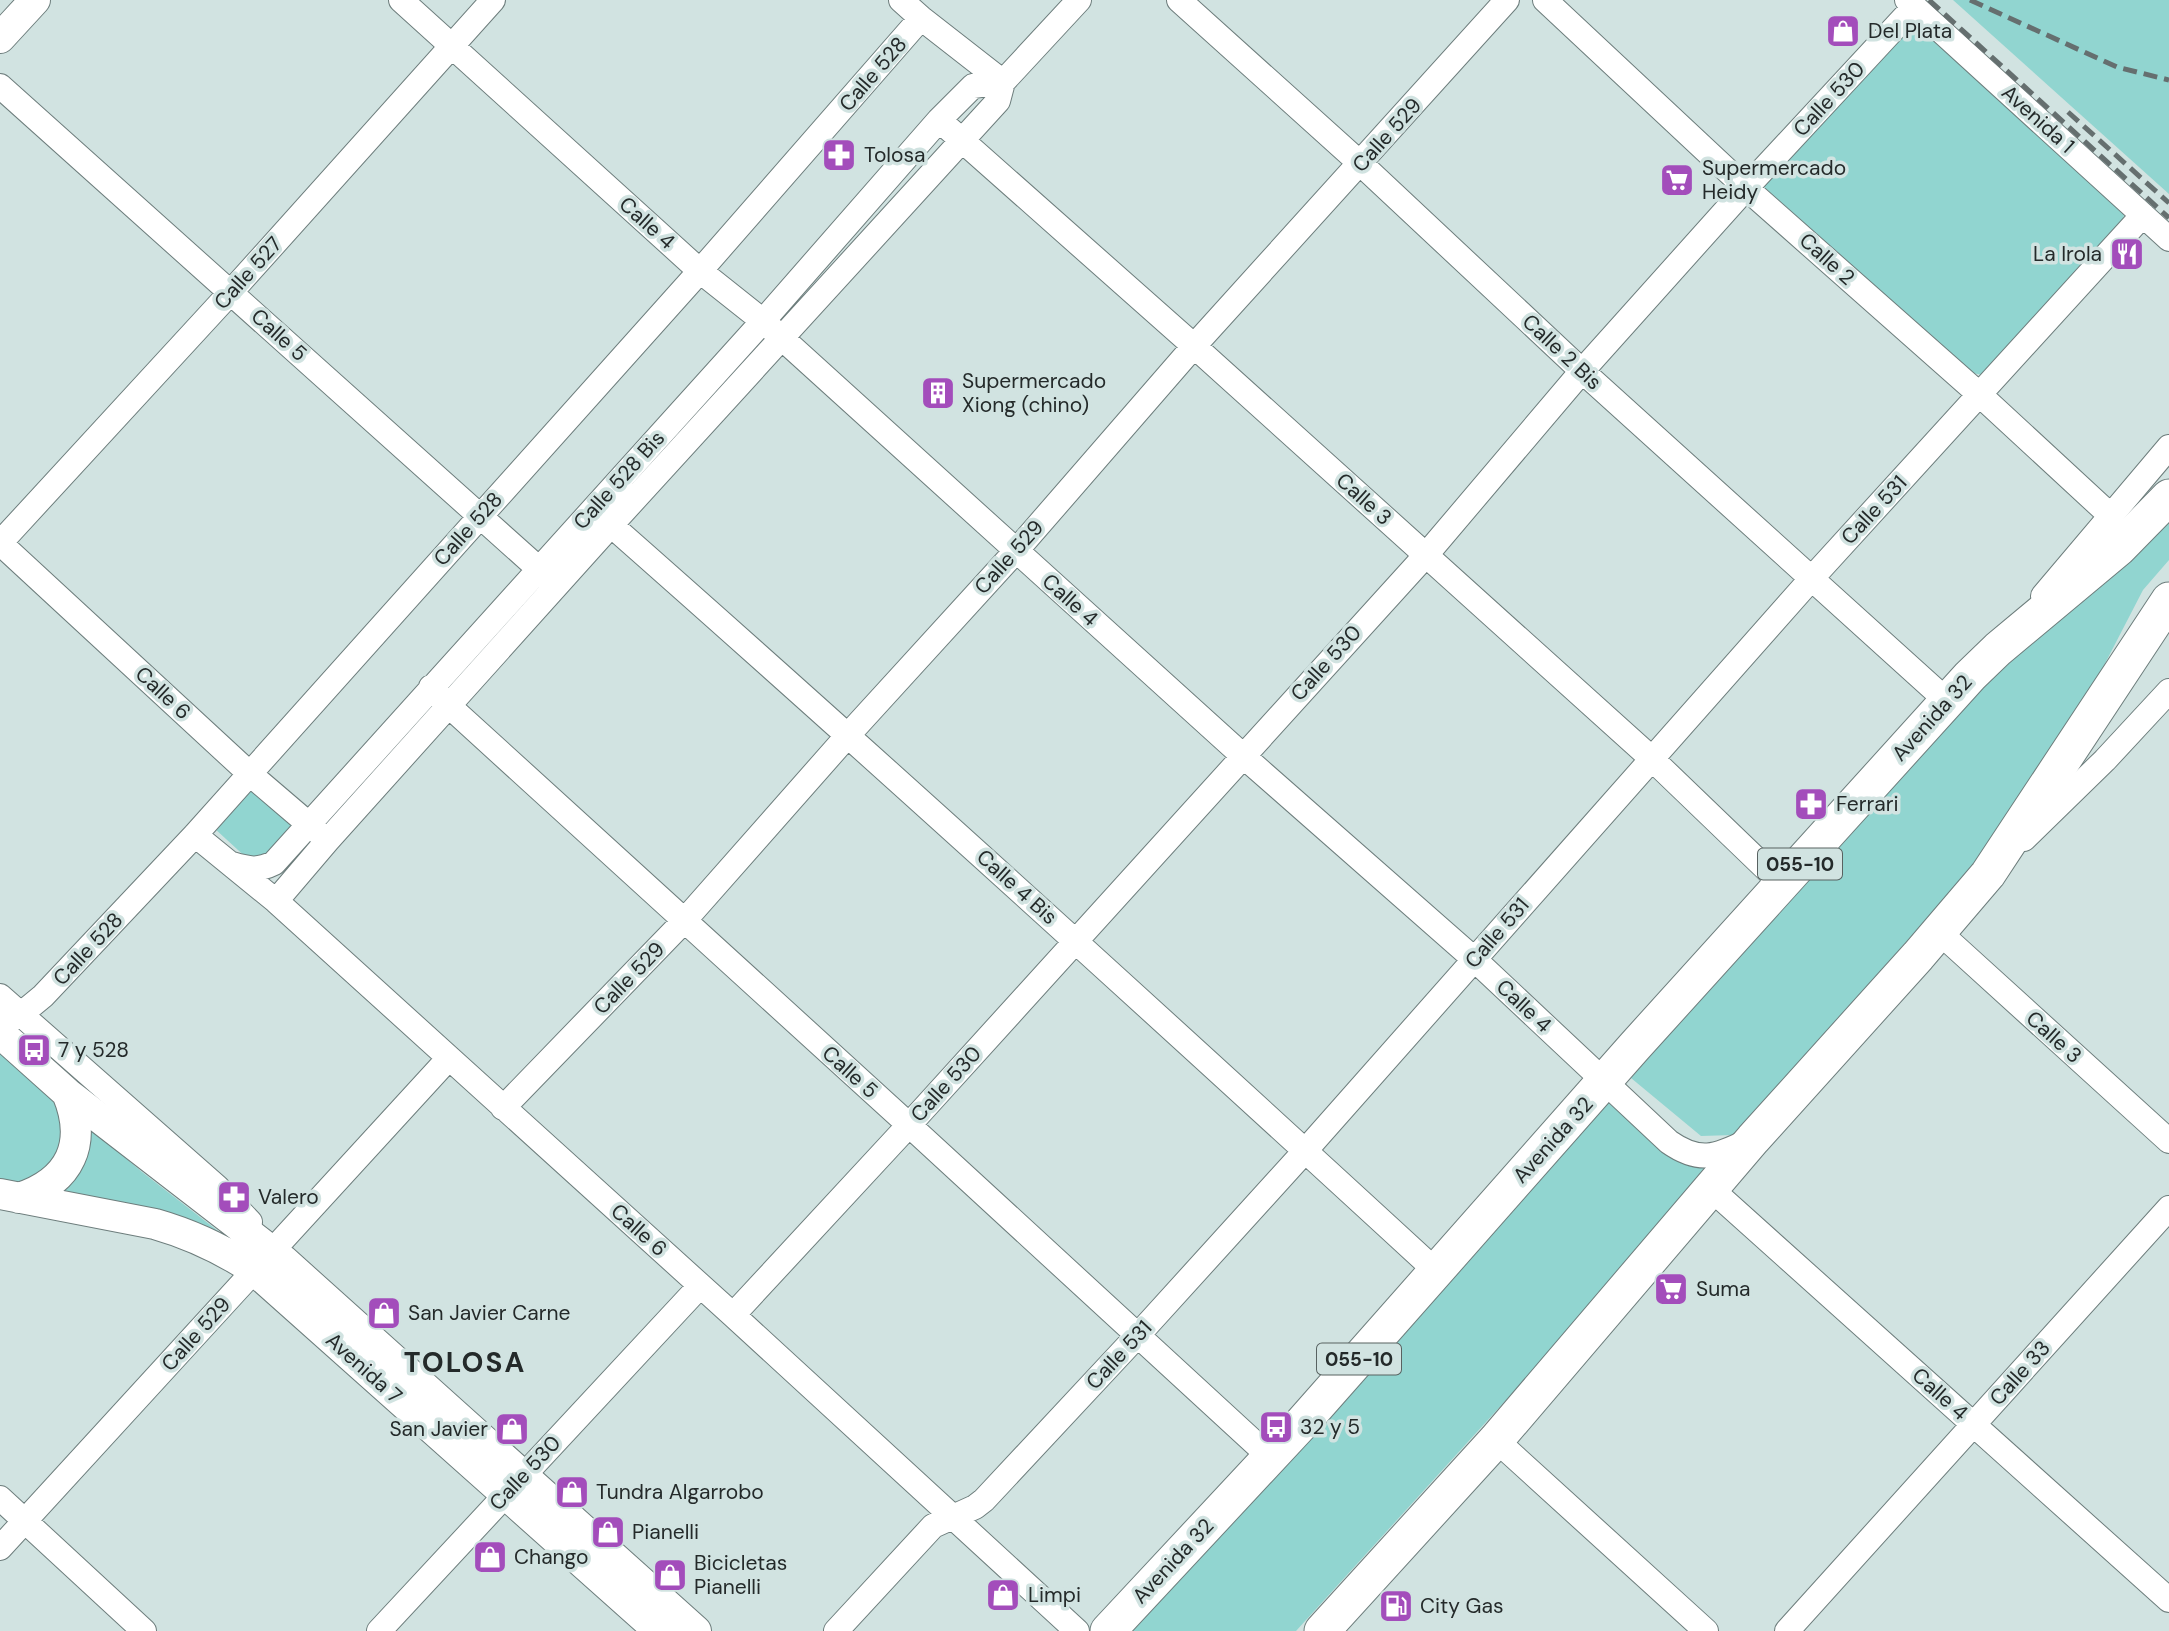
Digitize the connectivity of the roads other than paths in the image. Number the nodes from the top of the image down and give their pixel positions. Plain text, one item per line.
1 (35, 0) edge
2 (401, 0) edge
3 (493, 0) edge
4 (901, 0) edge
5 (1079, 0) edge
6 (1179, 0) edge
7 (1507, 0) edge
8 (1545, 0) edge
9 (1910, 3) edge
10 (921, 18) junction
11 (0, 38) edge
12 (452, 46) junction
13 (1003, 82) junction
14 (0, 86) edge
15 (939, 120) junction
16 (962, 139) junction
17 (1361, 164) junction
18 (1746, 188) junction
19 (2143, 215) junction
20 (2169, 239) edge
21 (700, 271) junction
22 (231, 292) junction
23 (771, 330) junction
24 (1195, 346) junction
25 (1582, 371) junction
26 (1980, 395) junction
27 (2169, 447) edge
28 (2169, 497) edge
29 (480, 515) junction
30 (2112, 516) junction
31 (587, 517) junction
32 (611, 525) junction
33 (0, 543) edge
34 (1016, 551) junction
35 (1426, 555) junction
36 (548, 577) junction
37 (1812, 578) junction
38 (2169, 600) edge
39 (1998, 649) junction
40 (431, 687) junction
41 (2169, 691) edge
42 (1947, 701) junction
43 (449, 706) junction
44 (849, 734) junction
45 (1242, 755) junction
46 (1651, 758) junction
47 (250, 774) junction
48 (308, 824) junction
49 (195, 835) junction
50 (328, 840) junction
51 (232, 863) junction
52 (1989, 874) junction
53 (1783, 884) junction
54 (276, 901) junction
55 (684, 921) junction
56 (1939, 932) junction
57 (1076, 940) junction
58 (1474, 959) junction
59 (0, 996) edge
60 (7, 1023) edge
61 (449, 1058) junction
62 (1605, 1082) junction
63 (67, 1093) junction
64 (503, 1108) junction
65 (909, 1125) junction
66 (1753, 1139) junction
67 (2169, 1141) edge
68 (1305, 1151) junction
69 (1710, 1188) junction
70 (10, 1196) edge
71 (2169, 1208) edge
72 (262, 1260) junction
73 (1436, 1271) junction
74 (700, 1286) junction
75 (733, 1315) junction
76 (1138, 1335) junction
77 (1973, 1424) junction
78 (1496, 1440) junction
79 (1270, 1457) junction
80 (514, 1485) junction
81 (0, 1498) edge
82 (951, 1517) junction
83 (25, 1521) junction
84 (0, 1548) edge
85 (2169, 1601) edge
86 (144, 1631) edge
87 (379, 1631) edge
88 (659, 1631) edge
89 (696, 1631) edge
90 (836, 1631) edge
91 (1077, 1631) edge
92 (1108, 1631) edge
93 (1322, 1631) edge
94 (1706, 1631) edge
95 (1787, 1631) edge

1 - 11 main road
2 - 12 street, Calle 4
3 - 12 street, Calle 527
4 - 10 street
5 - 13 street, Calle 528 Bis
6 - 17 street, Calle 2 Bis
7 - 17 street, Calle 529
8 - 18 street, Calle 2
9 - 18 street, Calle 530
9 - 19 street, Avenida 1
10 - 13 street
10 - 21 street, Calle 528
12 - 21 street, Calle 4
12 - 22 street, Calle 527
13 - 15 street, Calle 528 Bis
13 - 16 street, Calle 528 Bis
14 - 22 street, Calle 5
15 - 16 street, Calle 3
15 - 23 street, Calle 528 Bis
16 - 23 street, Calle 528 Bis
16 - 24 street, Calle 3
17 - 24 street, Calle 529
17 - 25 street, Calle 2 Bis
18 - 25 street, Calle 530
18 - 26 street, Calle 2
19 - 20 street, Avenida 1
19 - 26 street, Calle 531
21 - 23 street, Calle 4
21 - 29 street, Calle 528
22 - 29 street, Calle 5
22 - 33 street, Calle 527
23 - 31 street, Calle 528 Bis
23 - 32 street, Calle 528 Bis
23 - 34 street, Calle 4
24 - 34 street, Calle 529
24 - 35 street, Calle 3
25 - 35 street, Calle 530
25 - 37 street, Calle 2 Bis
26 - 30 street, Calle 2
26 - 37 street, Calle 531
27 - 30 street, Avenida 32
28 - 39 highway, Avenida 32 / 055-10
29 - 36 street, Calle 5
29 - 47 street, Calle 528
30 - 39 street, Avenida 32
31 - 32 street, Calle 4 Bis
31 - 36 street, Calle 528 Bis
32 - 36 street, Calle 528 Bis
32 - 44 street, Calle 4 Bis
33 - 47 street, Calle 6
34 - 44 street, Calle 529
34 - 45 street, Calle 4
35 - 45 street, Calle 530
35 - 46 street, Calle 3
36 - 40 street, Calle 528 Bis
36 - 43 street, Calle 528 Bis
37 - 42 street, Calle 2 Bis
37 - 46 street, Calle 531
38 - 52 highway
39 - 42 highway, Avenida 32 / 055-10
40 - 43 street, Calle 5
40 - 48 street, Calle 528 Bis
41 - 52 street
42 - 53 highway, Avenida 32 / 055-10
43 - 50 street, Calle 528 Bis
43 - 55 street, Calle 5
44 - 55 street, Calle 529
44 - 57 street, Calle 4 Bis
45 - 57 street, Calle 530
45 - 58 street, Calle 4
46 - 53 street, Calle 3
46 - 58 street, Calle 531
47 - 48 street, Calle 6
47 - 49 street, Calle 528
48 - 50 street, Calle 6
48 - 51 street, Calle 528 Bis
49 - 51 street, Calle 6
49 - 60 street, Calle 528
50 - 54 street, Calle 528 Bis
51 - 54 street, Calle 6
52 - 56 highway
53 - 62 highway, Avenida 32 / 055-10
54 - 61 street, Calle 6
55 - 64 street, Calle 529
55 - 65 street, Calle 5
56 - 66 highway
56 - 67 street, Calle 3
57 - 65 street, Calle 530
57 - 68 street, Calle 4 Bis
58 - 62 street, Calle 4
58 - 68 street, Calle 531
59 - 60 street, Avenida 7
60 - 63 main road, Avenida 7
60 - 72 street, Avenida 7
61 - 64 street, Calle 6
61 - 72 street, Calle 529
62 - 66 street, Calle 4
62 - 73 highway, Avenida 32 / 055-10
63 - 70 main road
63 - 72 main road, Avenida 7
64 - 74 street, Calle 6
65 - 75 street, Calle 530
65 - 76 street, Calle 5
66 - 69 highway
68 - 73 street, Calle 4 Bis
68 - 76 street, Calle 531
69 - 77 street, Calle 4
69 - 78 highway
70 - 72 main road, Avenida 7
71 - 77 street, Calle 33
72 - 80 main road, Avenida 7
72 - 83 street, Calle 529
73 - 79 highway, Avenida 32 / 055-10
74 - 75 street, Calle 6
74 - 80 street, Calle 530
75 - 82 street, Calle 6
76 - 79 street, Calle 5
76 - 82 street, Calle 531
77 - 85 street, Calle 4
77 - 95 street, Calle 33
78 - 93 highway
78 - 94 street
79 - 92 highway, Avenida 32 / 055-10
80 - 87 street, Calle 530
80 - 88 main road, Avenida 7
80 - 89 main road, Avenida 7
81 - 83 street
82 - 90 street, Calle 531
82 - 91 street, Calle 6
83 - 84 street, Calle 529
83 - 86 street

